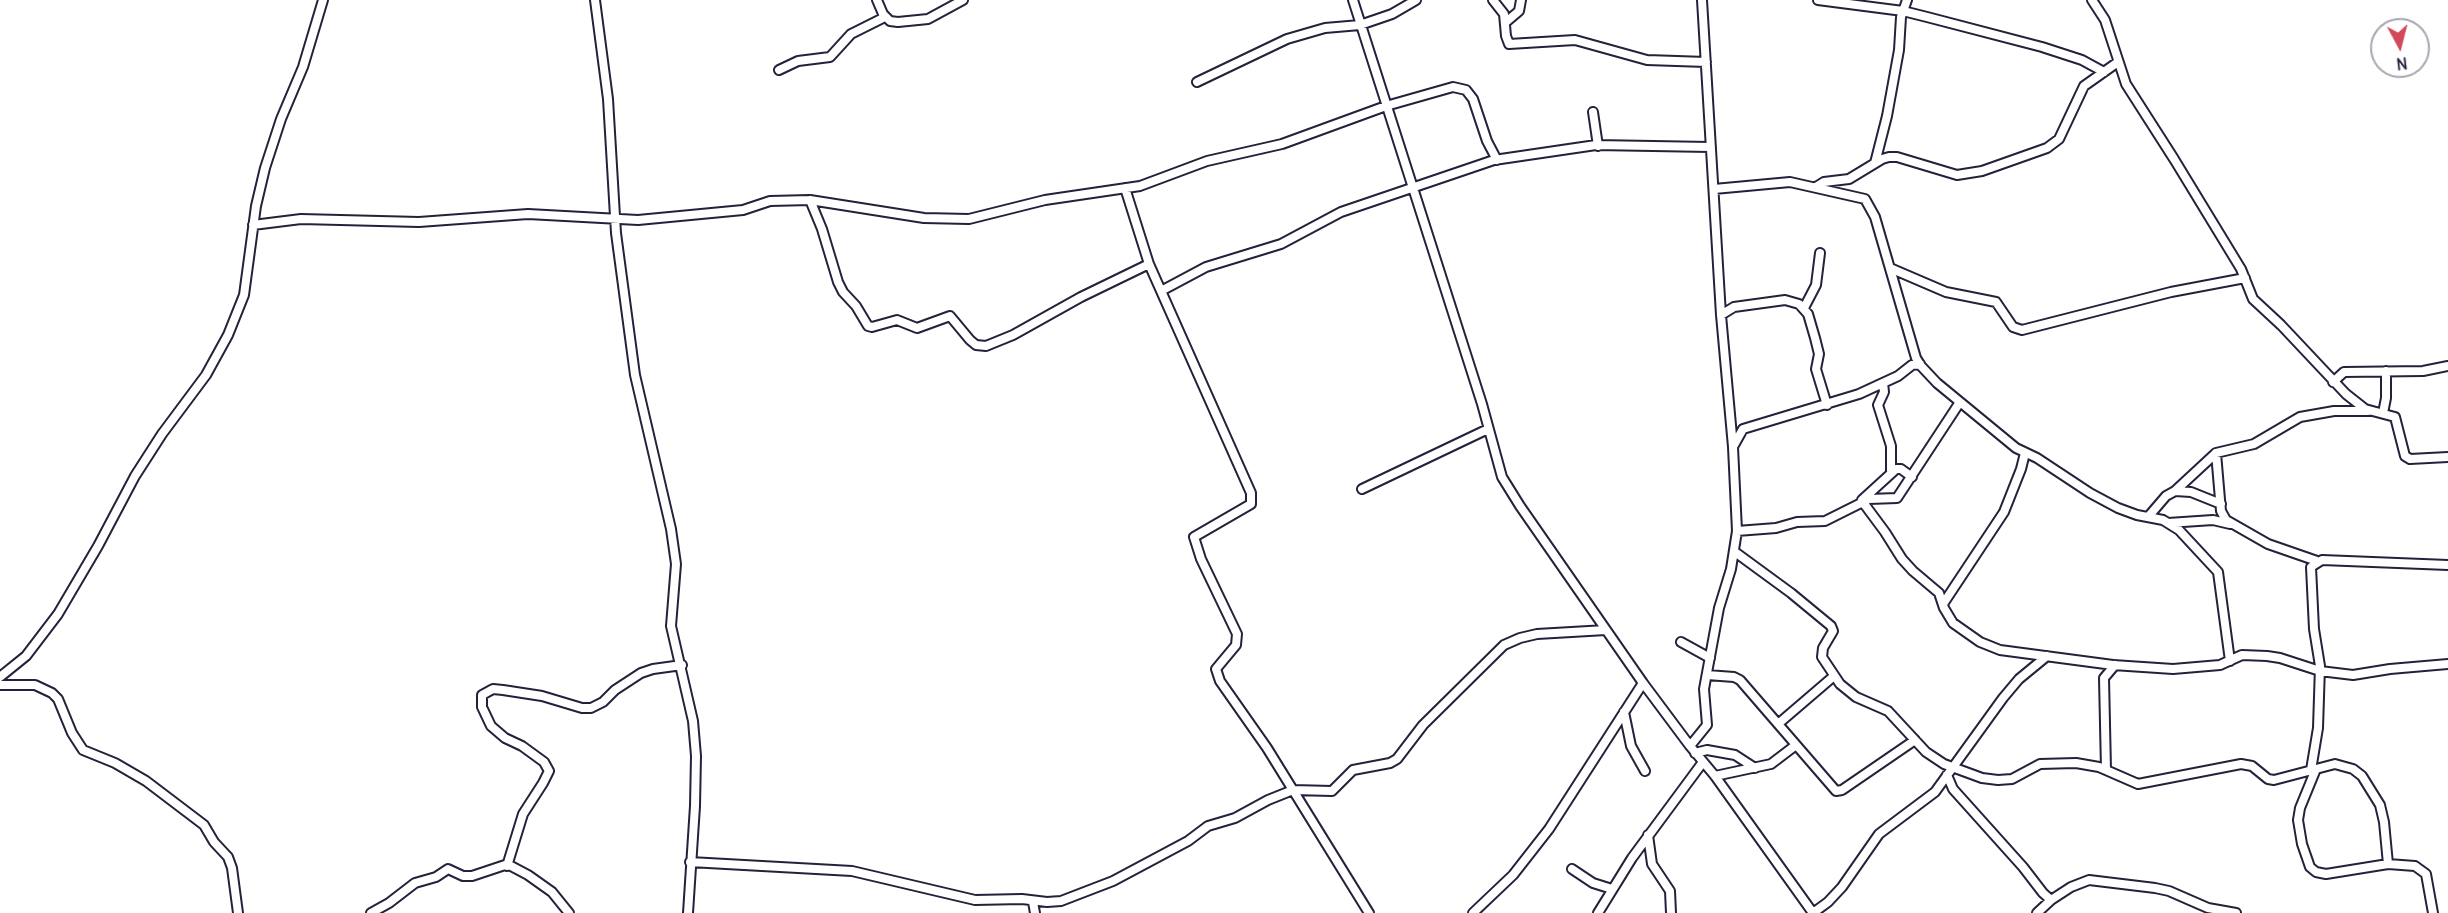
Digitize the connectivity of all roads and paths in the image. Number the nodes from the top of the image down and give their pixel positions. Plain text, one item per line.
1 (323, 0) edge
2 (595, 0) edge
3 (877, 0) edge
4 (963, 0) edge
5 (1353, 0) edge
6 (1416, 0) edge
7 (1493, 0) edge
8 (1521, 0) edge
9 (1702, 0) edge
10 (1818, 0) edge
11 (1907, 0) edge
12 (2092, 0) edge
13 (1903, 11) junction
14 (885, 17) junction
15 (1506, 22) junction
16 (1360, 25) junction
17 (1706, 62) junction
18 (2118, 62) junction
19 (779, 70) dead end
20 (2104, 72) junction
21 (1197, 82) dead end
22 (1386, 106) junction
23 (1593, 111) dead end
24 (1598, 146) junction
25 (1710, 147) junction
26 (1497, 160) junction
27 (1875, 163) junction
28 (1816, 187) junction
29 (1125, 188) junction
30 (1413, 189) junction
31 (1714, 189) junction
32 (810, 200) junction
33 (616, 220) junction
34 (253, 225) junction
35 (1821, 253) dead end
36 (1149, 264) junction
37 (1890, 268) junction
38 (2244, 278) junction
39 (1161, 291) junction
40 (1720, 296) junction
41 (1734, 307) junction
42 (1804, 308) junction
43 (1721, 315) junction
44 (1920, 364) junction
45 (2448, 366) edge
46 (2386, 371) junction
47 (2333, 382) junction
48 (1883, 383) junction
49 (1959, 402) junction
50 (1827, 405) junction
51 (2373, 411) junction
52 (2383, 413) junction
53 (1730, 422) junction
54 (1488, 429) junction
55 (1743, 429) junction
56 (1733, 447) junction
57 (2025, 453) junction
58 (2216, 453) junction
59 (2448, 457) edge
60 (1891, 471) junction
61 (1912, 477) junction
62 (1362, 489) dead end
63 (2175, 491) junction
64 (1861, 502) junction
65 (2221, 504) junction
66 (2148, 518) junction
67 (2168, 523) junction
68 (2231, 524) junction
69 (1737, 531) junction
70 (1735, 552) junction
71 (2317, 561) junction
72 (2448, 565) edge
73 (1943, 604) junction
74 (1606, 630) junction
75 (1682, 642) dead end
76 (2047, 656) junction
77 (1710, 658) junction
78 (2230, 661) junction
79 (2448, 664) edge
80 (682, 665) junction
81 (2115, 665) junction
82 (2320, 671) junction
83 (1707, 675) junction
84 (1834, 676) junction
85 (0, 677) edge
86 (1643, 683) junction
87 (0, 685) edge
88 (1624, 711) junction
89 (1778, 724) junction
90 (1915, 740) junction
91 (1796, 745) junction
92 (1692, 750) junction
93 (1703, 762) junction
94 (1948, 766) junction
95 (1755, 768) junction
96 (2106, 770) junction
97 (2314, 770) junction
98 (1645, 771) dead end
99 (1714, 776) junction
100 (1947, 777) junction
101 (1293, 790) junction
102 (1648, 835) junction
103 (690, 862) junction
104 (2388, 864) junction
105 (507, 866) junction
106 (1572, 869) dead end
107 (1612, 889) junction
108 (2051, 900) junction
109 (1033, 902) junction
110 (238, 913) edge
111 (371, 913) edge
112 (569, 913) edge
113 (688, 913) edge
114 (1035, 913) edge
115 (1368, 913) edge
116 (1473, 913) edge
117 (1598, 913) edge
118 (1671, 913) edge
119 (2037, 913) edge
120 (2236, 913) edge
121 (2433, 913) edge

1 - 34 street
2 - 33 street
3 - 14 street
4 - 14 street
5 - 16 street
6 - 16 street
7 - 15 street
8 - 15 street
9 - 17 street
10 - 13 street
11 - 13 street
12 - 18 street
13 - 20 street
13 - 27 street
14 - 19 street
15 - 17 street
16 - 21 street
16 - 22 street
17 - 25 street
18 - 20 street
18 - 38 street
20 - 27 street
22 - 26 street
22 - 29 street
22 - 30 street
23 - 24 street
24 - 25 street
24 - 26 street
25 - 31 street
26 - 30 street
27 - 28 street
28 - 31 street
28 - 37 street
29 - 32 street
29 - 36 street
30 - 39 street
30 - 54 street
31 - 40 street
32 - 33 street
32 - 36 street
33 - 34 street
33 - 80 street
34 - 85 street
35 - 42 street
36 - 39 street
37 - 38 street
37 - 44 street
38 - 47 street
39 - 101 street
40 - 41 street
40 - 43 street
41 - 42 street
41 - 43 street
42 - 50 street
43 - 53 street
44 - 48 street
44 - 49 street
45 - 46 street
46 - 47 street
46 - 52 street
47 - 51 street
48 - 50 street
48 - 60 street
49 - 57 street
49 - 61 street
50 - 55 street
51 - 52 street
51 - 58 street
52 - 59 street
53 - 55 street
53 - 56 street
54 - 62 street
54 - 74 street
55 - 56 street
56 - 69 street
57 - 66 street
57 - 73 street
58 - 63 street
58 - 65 street
60 - 61 street
60 - 64 street
61 - 64 street
63 - 65 street
63 - 66 street
64 - 69 street
64 - 73 street
65 - 68 street
66 - 67 street
67 - 68 street
67 - 78 street
68 - 71 street
69 - 70 street
70 - 77 street
70 - 84 street
71 - 72 street
71 - 82 street
73 - 76 street
74 - 86 street
74 - 101 street
75 - 77 street
76 - 81 street
76 - 94 street
77 - 83 street
78 - 81 street
78 - 82 street
79 - 82 street
80 - 103 street
80 - 105 street
81 - 96 street
82 - 97 street
83 - 89 street
83 - 92 street
84 - 89 street
84 - 90 street
86 - 88 street
86 - 92 street
87 - 110 street
88 - 98 street
88 - 116 street
89 - 91 street
90 - 91 street
90 - 94 street
91 - 95 street
92 - 93 street
92 - 95 street
93 - 99 street
93 - 102 street
94 - 96 street
94 - 100 street
95 - 99 street
96 - 97 street
97 - 104 street
97 - 104 street
99 - 100 street
100 - 108 street
101 - 109 street
101 - 115 street
102 - 107 street
102 - 118 street
103 - 109 street
103 - 113 street
104 - 121 street
105 - 111 street
105 - 112 street
106 - 107 street
107 - 117 street
108 - 119 street
108 - 120 street
109 - 114 street

